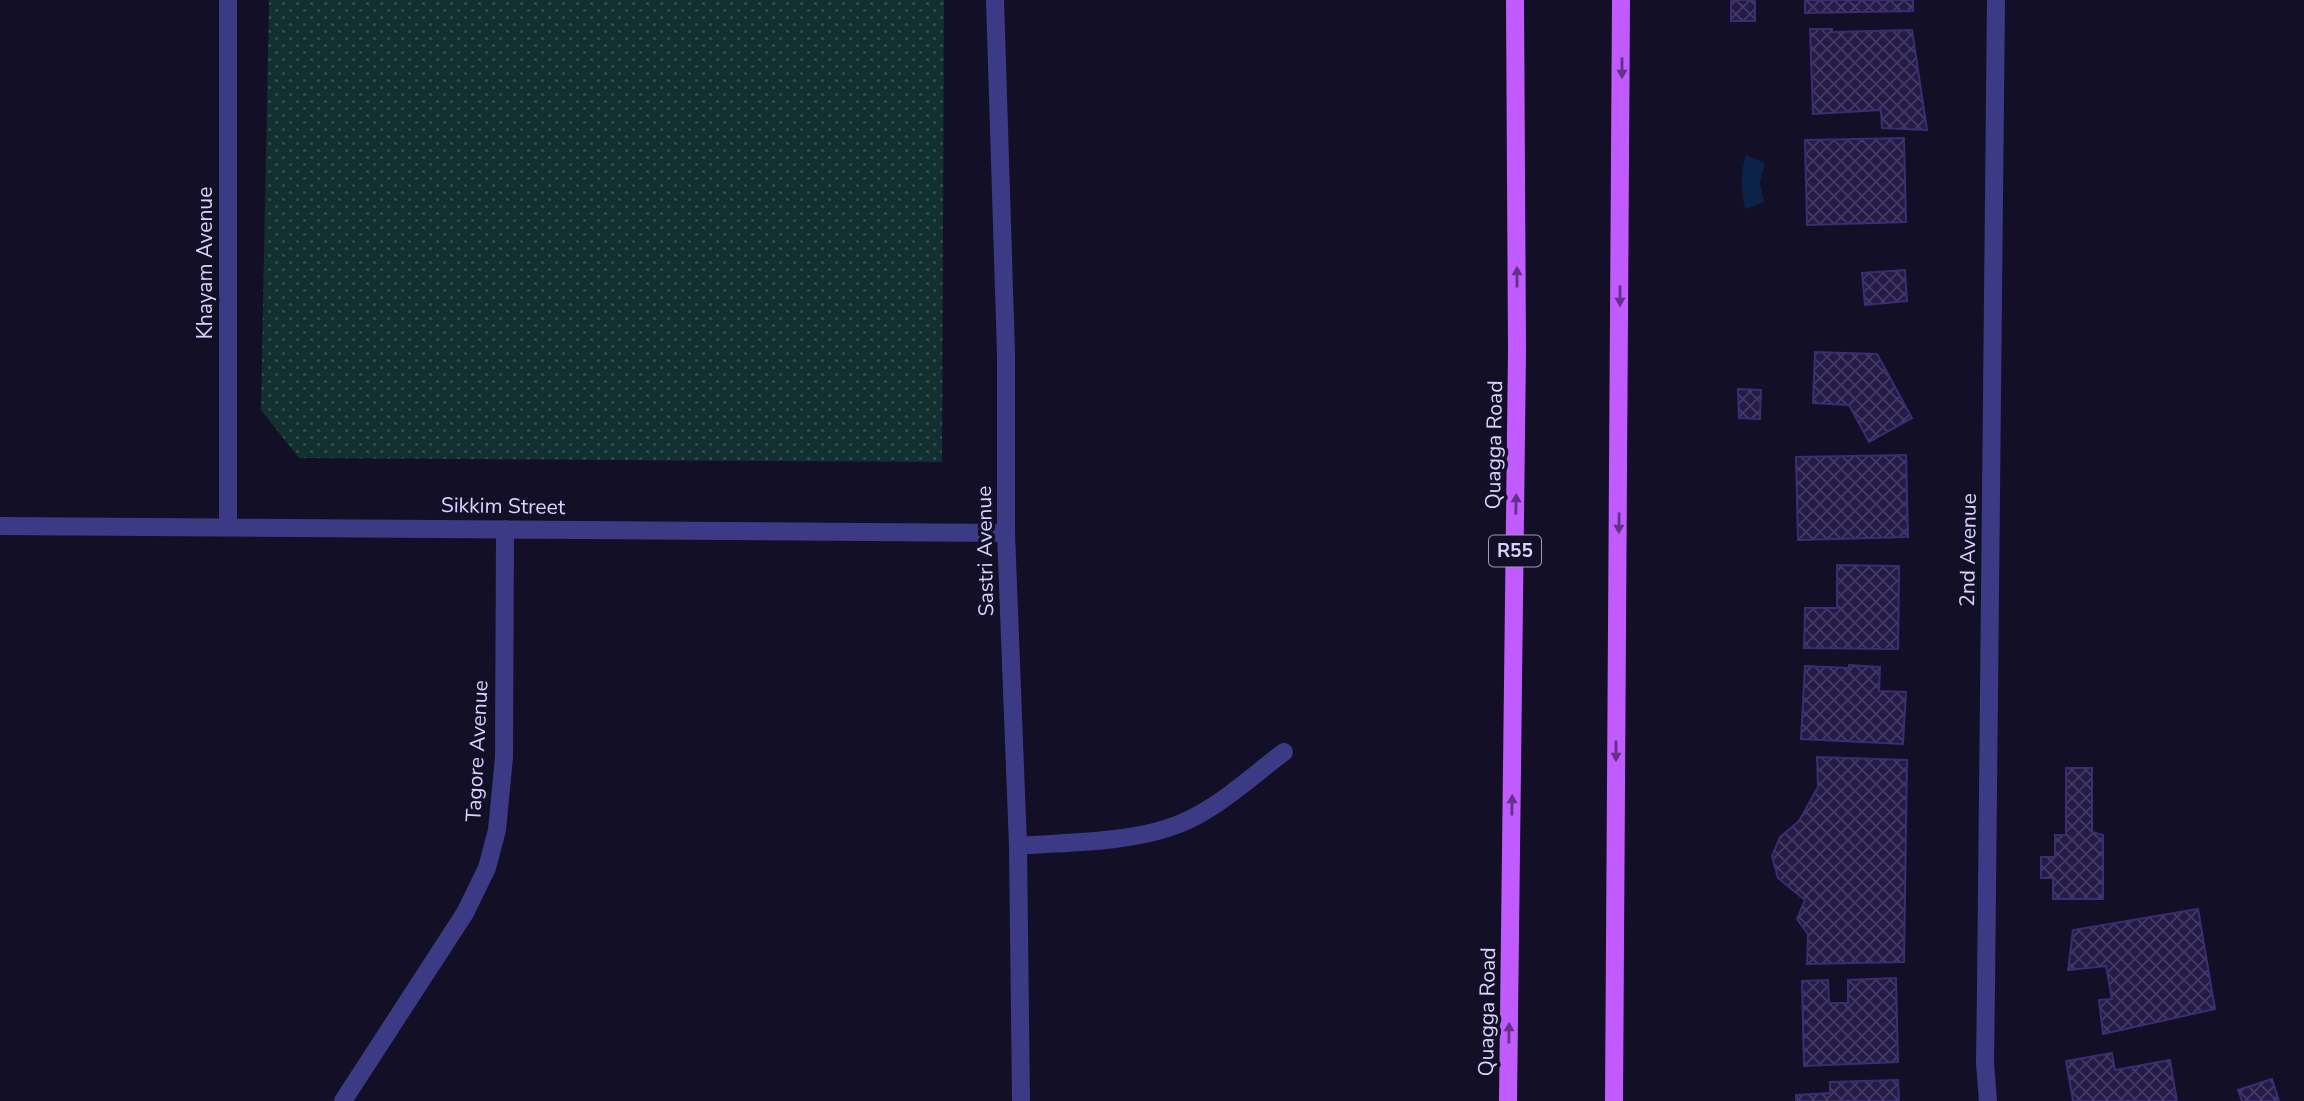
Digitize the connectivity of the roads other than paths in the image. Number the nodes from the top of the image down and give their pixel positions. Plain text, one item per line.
1 (228, 0) edge
2 (995, 0) edge
3 (1515, 0) edge
4 (1622, 0) edge
5 (1996, 0) edge
6 (0, 526) edge
7 (228, 526) junction
8 (505, 529) junction
9 (1006, 533) junction
10 (1284, 752) dead end
11 (1018, 846) junction
12 (343, 1101) edge
13 (1021, 1101) edge
14 (1508, 1101) edge
15 (1614, 1101) edge
16 (1988, 1101) edge

1 - 7 street, Khayam Avenue
2 - 9 street, Sastri Avenue
14 -> 3 main road, Quagga Road / R55
4 -> 15 main road
5 - 16 street, 2nd Avenue
6 - 7 street, Sikkim Street
7 - 8 street, Sikkim Street
8 - 9 street, Sikkim Street
8 - 12 street, Tagore Avenue
9 - 11 street, Sastri Avenue
10 - 11 street
11 - 13 street, Sastri Avenue

